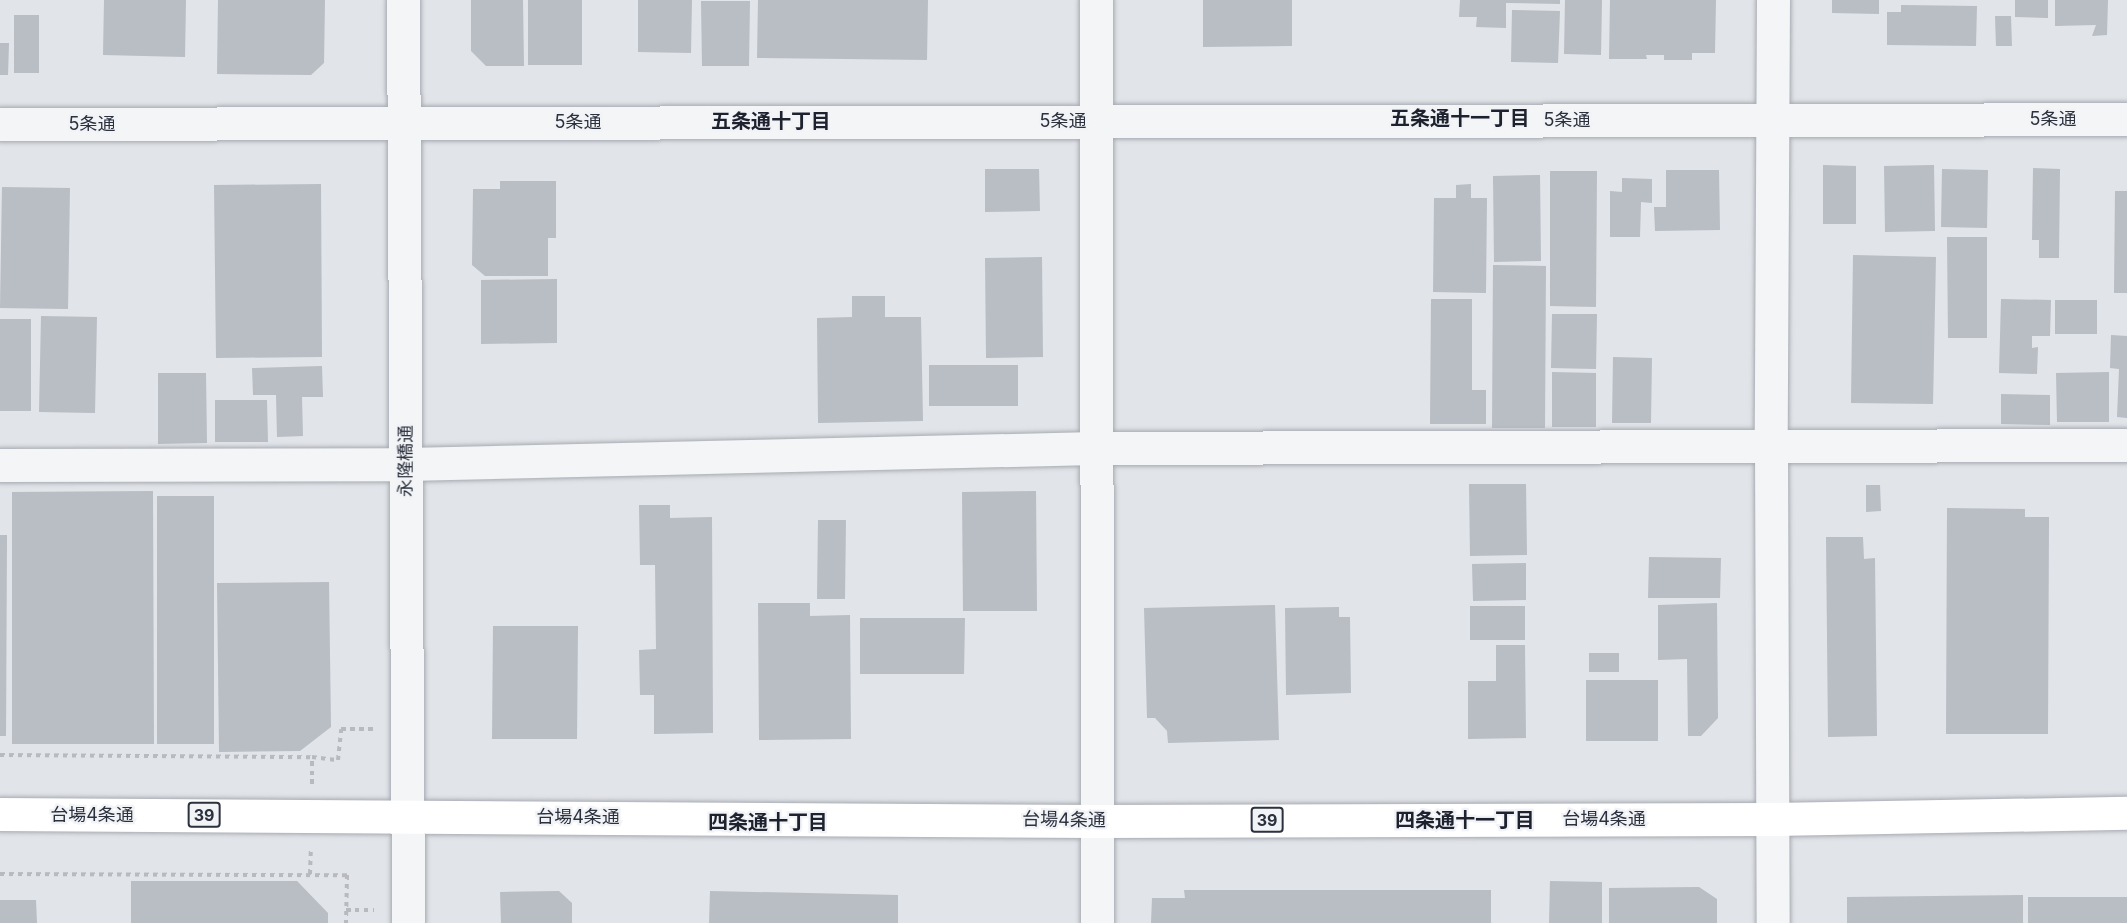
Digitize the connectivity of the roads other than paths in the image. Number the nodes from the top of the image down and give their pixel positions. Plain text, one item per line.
1 (403, 0) edge
2 (1096, 0) edge
3 (1773, 0) edge
4 (2127, 118) edge
5 (1774, 120) junction
6 (1097, 121) junction
7 (403, 123) junction
8 (0, 124) edge
9 (1771, 446) junction
10 (2127, 446) edge
11 (1095, 448) junction
12 (406, 464) junction
13 (0, 465) edge
14 (2127, 813) edge
15 (0, 814) edge
16 (408, 816) junction
17 (1773, 819) junction
18 (1097, 821) junction
19 (408, 923) edge
20 (1097, 923) edge
21 (1773, 923) edge

1 - 7 street, 永隆橋通
2 - 6 street
3 - 5 street
4 - 5 street, 5条通
5 - 6 street, 5条通
5 - 9 street
6 - 7 street, 5条通
6 - 11 street
7 - 8 street, 5条通
7 - 12 street, 永隆橋通
9 - 10 street
9 - 11 street
9 - 17 street
11 - 12 street
11 - 18 street
12 - 13 street
12 - 16 street, 永隆橋通
14 - 17 highway, 台場4条通 / 39
15 - 16 highway, 台場4条通 / 39
16 - 18 highway, 台場4条通 / 39
16 - 19 street, 永隆橋通
17 - 18 highway, 台場4条通 / 39
17 - 21 street
18 - 20 street

